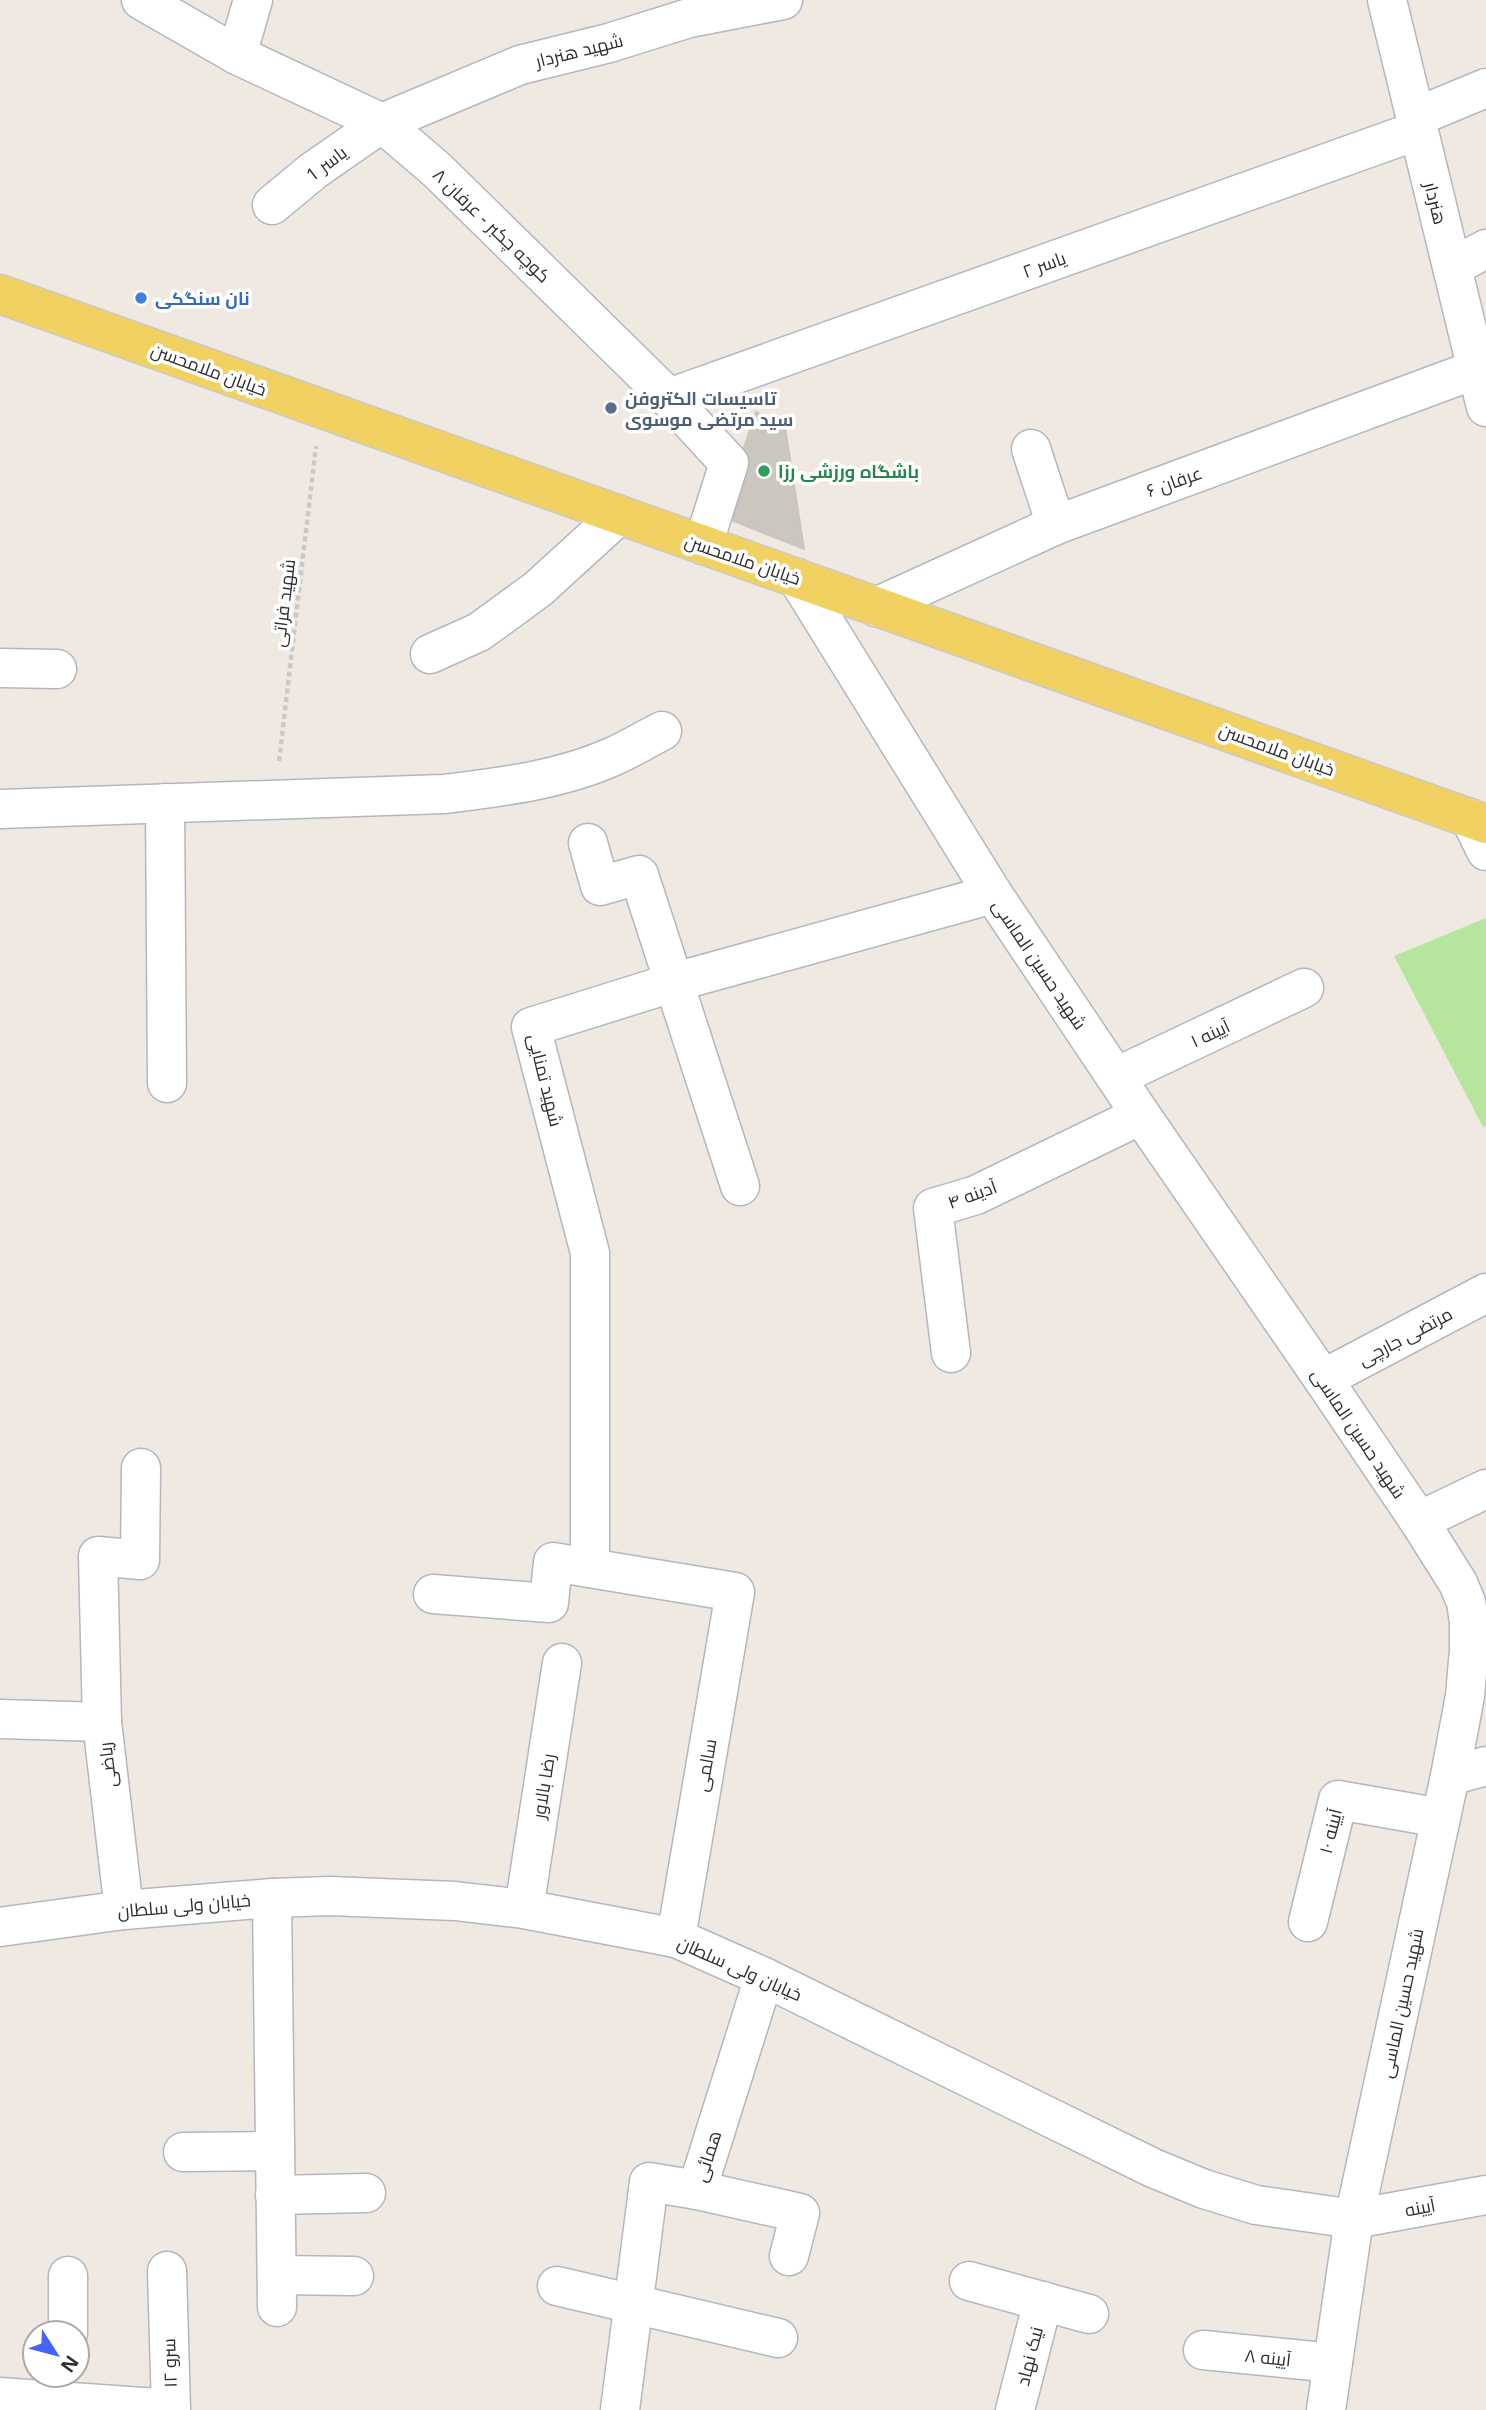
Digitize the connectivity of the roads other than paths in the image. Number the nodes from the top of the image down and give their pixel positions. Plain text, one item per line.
1 (141, 0) edge
2 (253, 0) edge
3 (783, 0) edge
4 (1387, 0) edge
5 (237, 55) junction
6 (1486, 88) edge
7 (382, 122) junction
8 (1417, 124) junction
9 (272, 205) dead end
10 (1486, 249) edge
11 (1452, 267) junction
12 (0, 294) edge
13 (1477, 369) junction
14 (669, 398) junction
15 (1486, 407) edge
16 (1031, 449) dead end
17 (618, 515) junction
18 (1056, 525) junction
19 (703, 545) junction
20 (797, 578) junction
21 (876, 607) junction
22 (430, 654) dead end
23 (0, 668) edge
24 (57, 669) dead end
25 (662, 731) dead end
26 (165, 803) junction
27 (0, 809) edge
28 (1481, 831) edge
29 (588, 843) dead end
30 (993, 894) junction
31 (675, 982) junction
32 (1304, 988) dead end
33 (1116, 1077) junction
34 (167, 1083) dead end
35 (1141, 1115) junction
36 (740, 1186) dead end
37 (1486, 1293) edge
38 (951, 1353) dead end
39 (1324, 1379) junction
40 (141, 1468) dead end
41 (1486, 1489) edge
42 (1419, 1521) junction
43 (590, 1568) junction
44 (433, 1594) dead end
45 (562, 1663) dead end
46 (0, 1719) edge
47 (102, 1722) junction
48 (1486, 1766) edge
49 (1450, 1776) junction
50 (1441, 1818) junction
51 (272, 1898) junction
52 (524, 1909) junction
53 (124, 1910) junction
54 (1308, 1922) dead end
55 (0, 1927) edge
56 (676, 1938) junction
57 (764, 1978) junction
58 (275, 2151) junction
59 (183, 2152) dead end
60 (697, 2190) junction
61 (366, 2193) dead end
62 (1486, 2194) edge
63 (275, 2195) junction
64 (1354, 2219) junction
65 (789, 2256) dead end
66 (166, 2271) dead end
67 (68, 2276) dead end
68 (354, 2276) dead end
69 (969, 2281) dead end
70 (557, 2286) dead end
71 (1043, 2301) junction
72 (634, 2304) junction
73 (1089, 2314) dead end
74 (68, 2319) edge
75 (779, 2338) dead end
76 (1203, 2350) dead end
77 (1334, 2364) junction
78 (68, 2389) edge
79 (0, 2397) edge
80 (620, 2410) edge
81 (1014, 2410) edge
82 (1326, 2410) edge

1 - 5 street, کوچه چکبر - عرفان ۸
2 - 5 street
3 - 7 street, شهید هنردار
4 - 8 street, هنردار
5 - 7 street, کوچه چکبر - عرفان ۸
6 - 8 street, یاسر ۲
7 - 9 street, یاسر 1
7 - 14 street, کوچه چکبر - عرفان ۸
8 - 11 street, هنردار
8 - 14 street, یاسر ۲
10 - 11 street
11 - 13 street, هنردار
12 - 17 main road, خیابان ملامحسن
13 - 15 street, هنردار
13 - 18 street, عرفان ۶
14 - 19 street, کوچه چکبر - عرفان ۸
16 - 18 street
17 - 19 main road, خیابان ملامحسن
17 - 22 street
18 - 21 street, عرفان ۶
19 - 20 main road, خیابان ملامحسن
20 - 21 main road, خیابان ملامحسن
20 - 30 street, شهید حسین الماسی
21 - 28 main road, خیابان ملامحسن
23 - 24 street
25 - 26 street
26 - 27 street
26 - 34 street
29 - 31 street
30 - 31 street, شهید تمنایی
30 - 33 street, شهید حسین الماسی
31 - 36 street
31 - 43 street, شهید تمنایی
32 - 33 street, آیینه ۱
33 - 35 street, شهید حسین الماسی
35 - 38 street, آدینه ۴
35 - 39 street, شهید حسین الماسی
37 - 39 street, مرتضی جارچی
39 - 42 street, شهید حسین الماسی
40 - 47 street
41 - 42 street
42 - 49 street, شهید حسین الماسی
43 - 44 street
43 - 56 street, سالمی
45 - 52 street, رضا بالاور
46 - 47 street, ریاضی
47 - 53 street, ریاضی
48 - 49 street
49 - 50 street, شهید حسین الماسی
50 - 54 street, آیینه ۱۰
50 - 64 street, شهید حسین الماسی
51 - 52 street, خیابان ولی سلطان
51 - 53 street, خیابان ولی سلطان
51 - 58 street
52 - 56 street, خیابان ولی سلطان
53 - 55 street, خیابان ولی سلطان
56 - 57 street, خیابان ولی سلطان
57 - 60 street, همائی
57 - 64 street, خیابان ولی سلطان
58 - 59 street
58 - 63 street
60 - 65 street
60 - 72 street, همائی
61 - 63 street
62 - 64 street, آیینه
63 - 68 street
64 - 77 street, شهید حسین الماسی
66 - 78 street, سرو ۱۲
67 - 74 street
69 - 71 street
70 - 72 street
71 - 73 street
71 - 81 street, نیک نهاد
72 - 75 street
72 - 80 street, همائی
76 - 77 street, آیینه ۸
77 - 82 street, شهید حسین الماسی
78 - 79 street, سرو ۱۲

